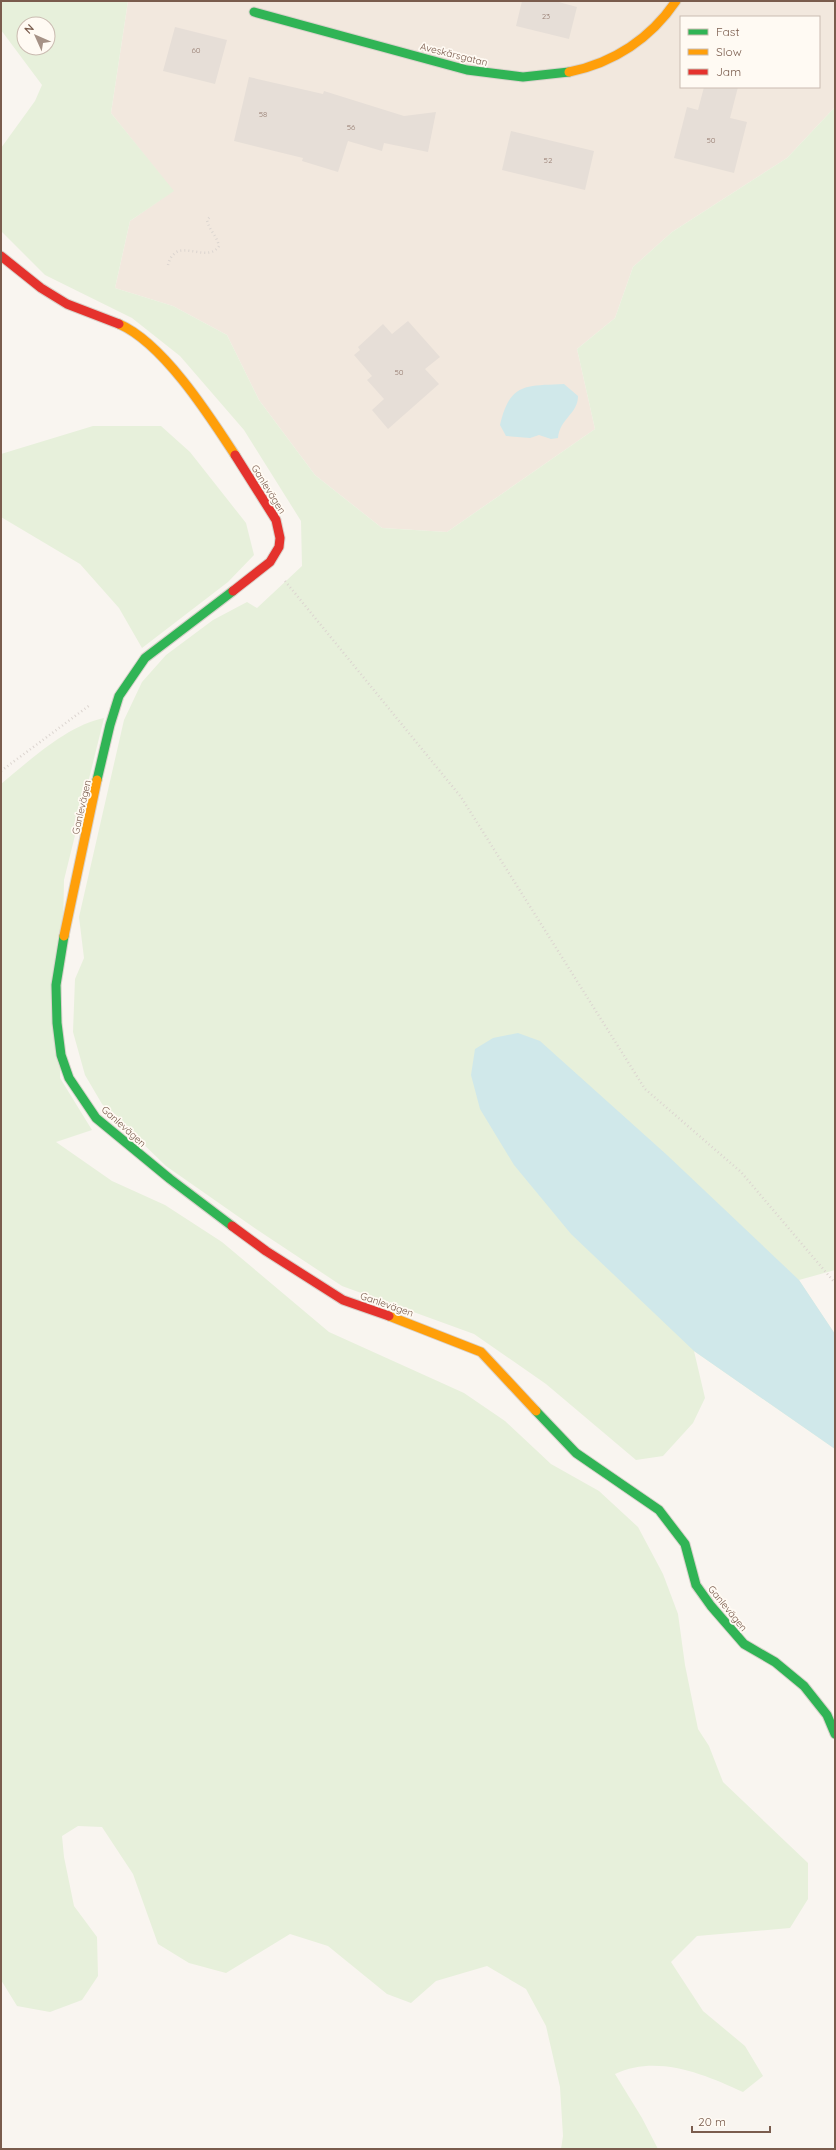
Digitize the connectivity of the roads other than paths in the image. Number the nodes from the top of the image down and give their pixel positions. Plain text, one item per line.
1 (676, 1) edge
2 (254, 12) dead end
3 (1, 256) edge
4 (835, 1734) edge

1 - 2 street, Aveskärsgatan
3 - 4 street, Ganlevägen

